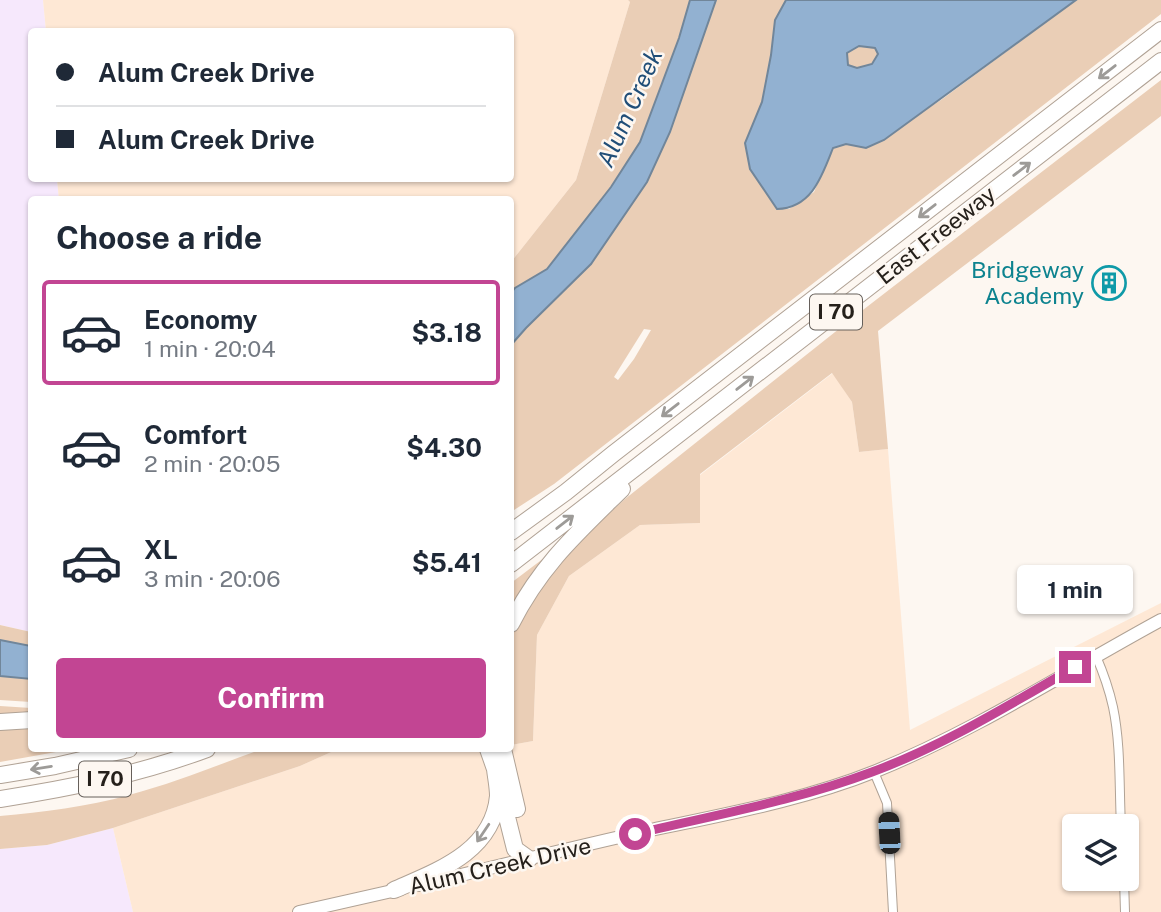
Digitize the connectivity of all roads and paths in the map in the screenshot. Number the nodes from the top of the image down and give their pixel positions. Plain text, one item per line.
1 (1161, 30) edge
2 (1161, 61) edge
3 (671, 440) junction
4 (514, 530) edge
5 (514, 562) edge
6 (514, 619) edge
7 (1160, 622) edge
8 (1096, 656) junction
9 (28, 720) edge
10 (0, 722) edge
11 (116, 752) edge
12 (198, 752) edge
13 (489, 752) edge
14 (504, 752) edge
15 (495, 769) junction
16 (874, 772) junction
17 (0, 775) edge
18 (0, 799) edge
19 (1120, 814) edge
20 (529, 859) junction
21 (394, 890) junction
22 (1124, 891) edge
23 (299, 912) edge
24 (893, 912) edge
25 (1125, 912) edge

1 -> 4 highway, East Freeway / I 70
3 -> 2 highway, East Freeway / I 70
5 -> 3 highway, East Freeway / I 70
3 - 6 highway
7 - 8 main road, Alum Creek Drive
8 - 16 main road, Alum Creek Drive
8 - 19 street
9 - 10 highway
11 -> 17 highway, I 70
12 - 18 highway, I 70
13 - 15 highway
14 - 20 highway
15 - 20 highway
15 -> 21 highway
16 - 20 main road, Alum Creek Drive
16 - 24 street
20 - 21 main road, Alum Creek Drive
21 - 23 main road, Alum Creek Drive
22 - 25 street

